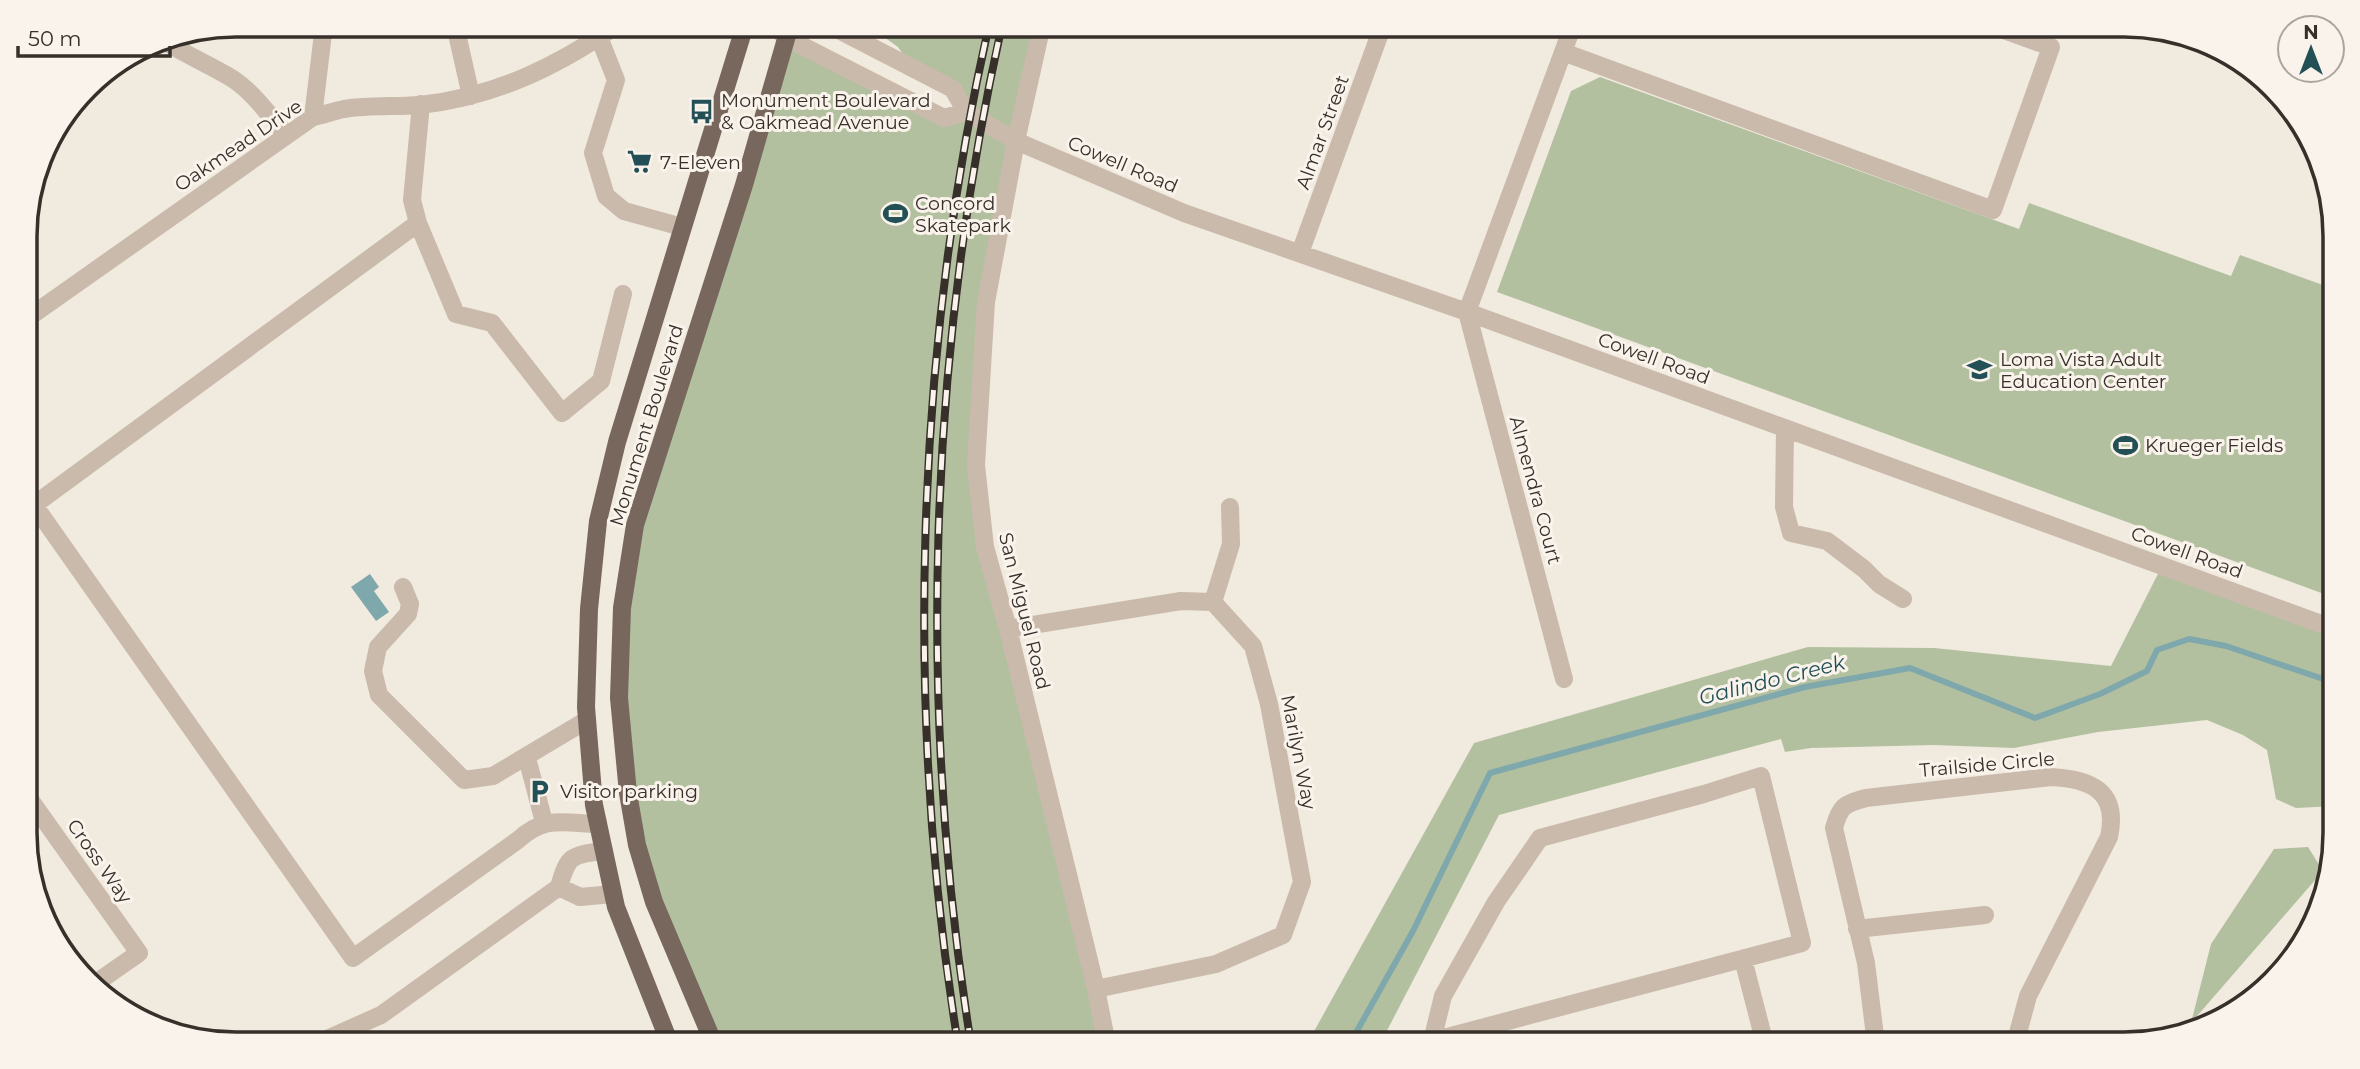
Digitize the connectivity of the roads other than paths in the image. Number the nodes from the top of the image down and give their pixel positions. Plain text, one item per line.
1 (322, 37) edge
2 (458, 37) edge
3 (599, 37) joint
4 (741, 37) edge
5 (781, 37) edge
6 (797, 37) edge
7 (854, 37) edge
8 (1038, 37) edge
9 (1378, 37) edge
10 (1568, 37) edge
11 (2024, 37) edge
12 (173, 47) edge
13 (1563, 52) junction
14 (471, 96) junction
15 (421, 104) junction
16 (966, 111) junction
17 (313, 117) junction
18 (286, 135) junction
19 (1016, 141) junction
20 (418, 223) junction
21 (682, 227) junction
22 (1300, 253) junction
23 (623, 295) dead end
24 (37, 311) edge
25 (1467, 312) junction
26 (1784, 428) junction
27 (37, 503) edge
28 (1230, 507) dead end
29 (37, 509) edge
30 (403, 587) dead end
31 (1903, 599) dead end
32 (1213, 602) junction
33 (2323, 625) edge
34 (1008, 629) junction
35 (1564, 679) dead end
36 (587, 720) junction
37 (527, 758) junction
38 (37, 809) edge
39 (544, 822) junction
40 (598, 824) junction
41 (604, 851) junction
42 (559, 887) junction
43 (613, 894) junction
44 (1985, 915) dead end
45 (1857, 929) junction
46 (1743, 959) junction
47 (101, 979) edge
48 (1096, 989) junction
49 (343, 1032) edge
50 (665, 1032) edge
51 (709, 1032) edge
52 (1105, 1032) edge
53 (1433, 1032) edge
54 (1471, 1032) edge
55 (1762, 1032) edge
56 (1875, 1032) edge
57 (2018, 1032) edge

1 - 17 street
2 - 14 street
3 - 14 street, Oakmead Drive
3 - 21 street
4 - 21 main road, Monument Boulevard
5 - 51 main road, Monument Boulevard
6 - 16 street
7 - 16 street, Cowell Road
8 - 19 street, San Miguel Road
9 - 22 street, Almar Street
10 - 13 street
11 - 13 street
12 - 18 street
13 - 25 street
14 - 15 street, Oakmead Drive
15 - 17 street, Oakmead Drive
15 - 20 street
16 - 19 street, Cowell Road
17 - 18 street, Oakmead Drive
18 - 24 street, Oakmead Drive
19 - 22 street, Cowell Road
19 - 34 street, San Miguel Road
20 - 23 street
20 - 27 street
21 - 36 main road, Monument Boulevard
22 - 25 street, Cowell Road
25 - 26 street, Cowell Road
25 - 35 street, Almendra Court
26 - 31 street
26 - 33 street, Cowell Road
28 - 32 street
29 - 39 street
30 - 37 street
32 - 34 street
32 - 48 street, Marilyn Way
34 - 48 street, San Miguel Road
36 - 37 street
36 - 40 main road, Monument Boulevard
37 - 39 street
38 - 47 street, Cross Way
39 - 40 street
40 - 41 main road, Monument Boulevard
41 - 42 street
41 - 43 main road, Monument Boulevard
42 - 43 street
42 - 49 street
43 - 50 main road, Monument Boulevard
44 - 45 street
45 - 56 street, Trailside Circle
45 - 57 street, Trailside Circle
46 - 53 street
46 - 54 street
46 - 55 street
48 - 52 street, San Miguel Road

